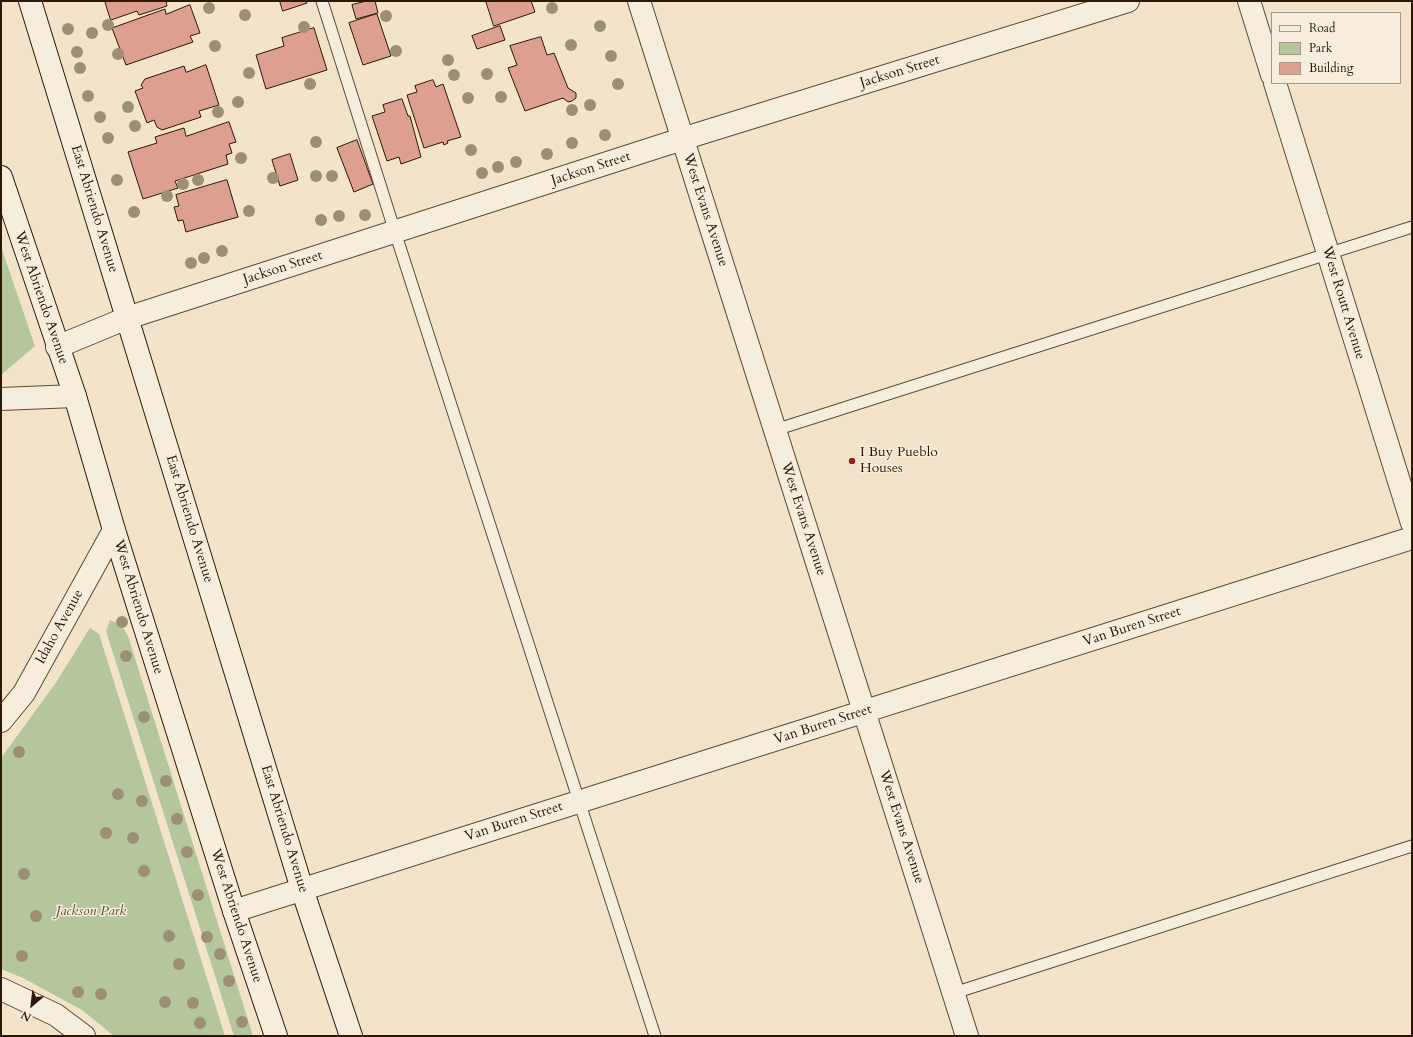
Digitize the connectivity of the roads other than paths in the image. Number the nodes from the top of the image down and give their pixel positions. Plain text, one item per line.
1 (30, 1) edge
2 (322, 1) edge
3 (639, 1) edge
4 (1128, 1) edge
5 (1249, 1) edge
6 (1271, 72) edge
7 (1275, 84) edge
8 (682, 139) junction
9 (1, 177) edge
10 (1412, 227) edge
11 (394, 232) junction
12 (1328, 254) junction
13 (127, 318) junction
14 (57, 347) junction
15 (75, 396) junction
16 (1, 399) edge
17 (775, 430) junction
18 (1412, 524) edge
19 (114, 530) junction
20 (1412, 538) edge
21 (864, 711) junction
22 (1, 720) edge
23 (580, 801) junction
24 (1412, 846) edge
25 (302, 889) junction
26 (234, 911) junction
27 (1, 989) edge
28 (954, 993) junction
29 (84, 1036) edge
30 (276, 1036) edge
31 (351, 1036) edge
32 (655, 1036) edge
33 (967, 1036) edge

1 - 13 street, East Abriendo Avenue
2 - 11 lane
3 - 8 street, West Evans Avenue
4 - 8 street, Jackson Street
5 - 6 street
7 - 12 street, West Routt Avenue
8 - 11 street, Jackson Street
8 - 17 street, West Evans Avenue
9 - 14 street, West Abriendo Avenue
10 - 12 lane
11 - 13 street, Jackson Street
11 - 23 lane
12 - 17 lane
12 - 18 street, West Routt Avenue
13 - 14 street, Jackson Street
13 - 25 street, East Abriendo Avenue
14 - 15 street, West Abriendo Avenue
15 - 16 street
15 - 19 street, West Abriendo Avenue
17 - 21 street, West Evans Avenue
19 - 22 street, Idaho Avenue
19 - 26 street, West Abriendo Avenue
20 - 21 street, Van Buren Street
21 - 23 street, Van Buren Street
21 - 28 street, West Evans Avenue
23 - 25 street, Van Buren Street
23 - 32 lane
24 - 28 lane
25 - 26 street, Van Buren Street
25 - 31 street, East Abriendo Avenue
26 - 30 street, West Abriendo Avenue
27 - 29 street
28 - 33 street, West Evans Avenue

